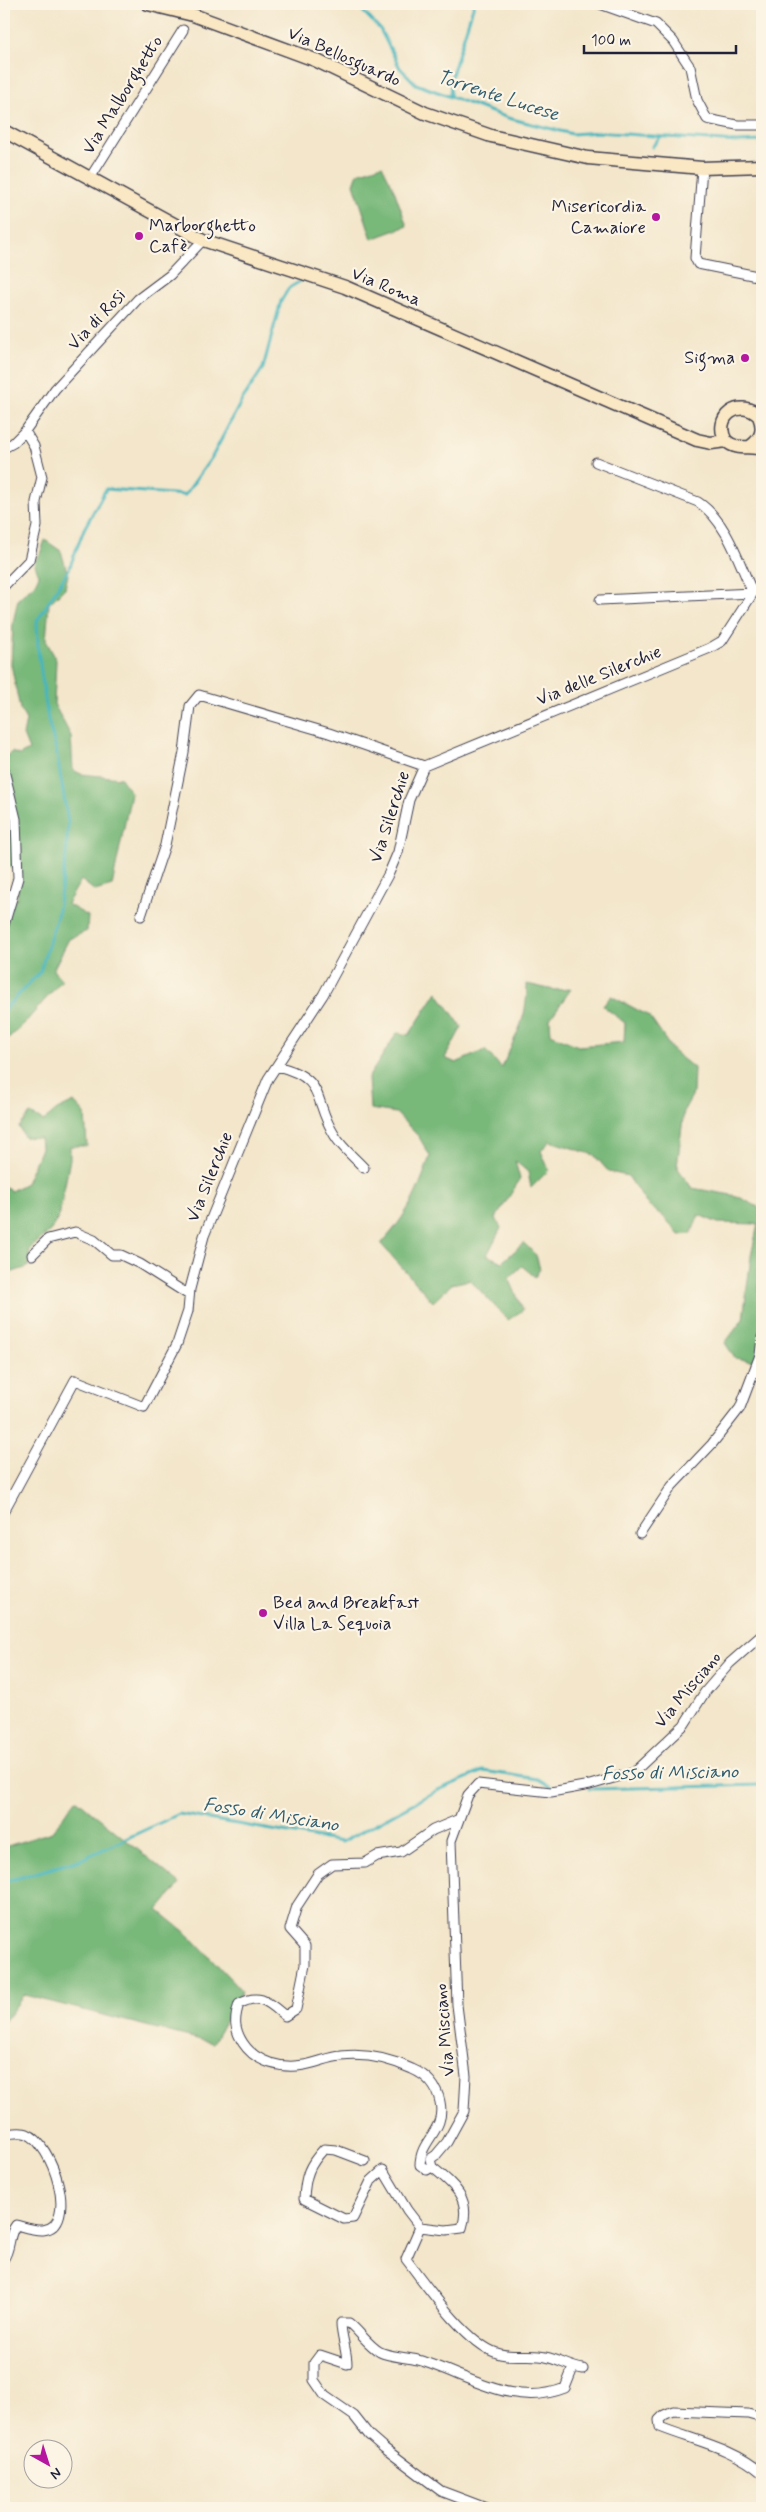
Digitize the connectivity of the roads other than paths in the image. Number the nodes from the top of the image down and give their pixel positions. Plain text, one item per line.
1 (148, 4) edge
2 (600, 4) edge
3 (183, 30) dead end
4 (762, 125) edge
5 (4, 131) edge
6 (762, 166) edge
7 (702, 168) junction
8 (90, 178) junction
9 (203, 240) junction
10 (762, 277) edge
11 (25, 431) junction
12 (724, 436) junction
13 (759, 444) edge
14 (4, 448) edge
15 (596, 462) dead end
16 (4, 586) edge
17 (762, 588) edge
18 (753, 593) junction
19 (600, 600) dead end
20 (424, 766) junction
21 (4, 770) edge
22 (141, 916) dead end
23 (4, 925) edge
24 (277, 1066) junction
25 (364, 1168) dead end
26 (32, 1255) dead end
27 (189, 1295) junction
28 (762, 1337) edge
29 (4, 1511) edge
30 (640, 1534) dead end
31 (762, 1634) edge
32 (458, 1820) junction
33 (4, 2134) edge
34 (365, 2161) dead end
35 (432, 2167) junction
36 (420, 2227) junction
37 (4, 2258) edge
38 (573, 2368) junction
39 (584, 2369) dead end
40 (762, 2418) edge
41 (762, 2473) edge
42 (486, 2508) edge

1 - 7 street, Via Bellosguardo
2 - 4 street
3 - 8 street, Via Malborghetto
5 - 8 street, Via Roma
6 - 7 street, Via Bellosguardo
7 - 10 street
8 - 9 street, Via Roma
9 - 11 street, Via di Rosi
9 - 12 street, Via Roma
11 - 14 street, Via di Rosi
11 - 16 street
12 - 13 street
12 - 13 street
15 - 18 street
17 - 18 street
18 - 19 street
18 - 20 street, Via delle Silerchie
20 - 22 street
20 - 24 street, Via Silerchie
21 - 23 street
24 - 25 street
24 - 27 street, Via Silerchie
26 - 27 street
27 - 29 street, Via Silerchie
28 - 30 street
31 - 32 street, Via Misciano
32 - 35 street, Via Misciano
32 - 35 street, Via Misciano
33 - 37 street
34 - 36 street
35 - 36 street, Via Misciano
36 - 38 street
38 - 39 street
38 - 42 street
40 - 41 street

